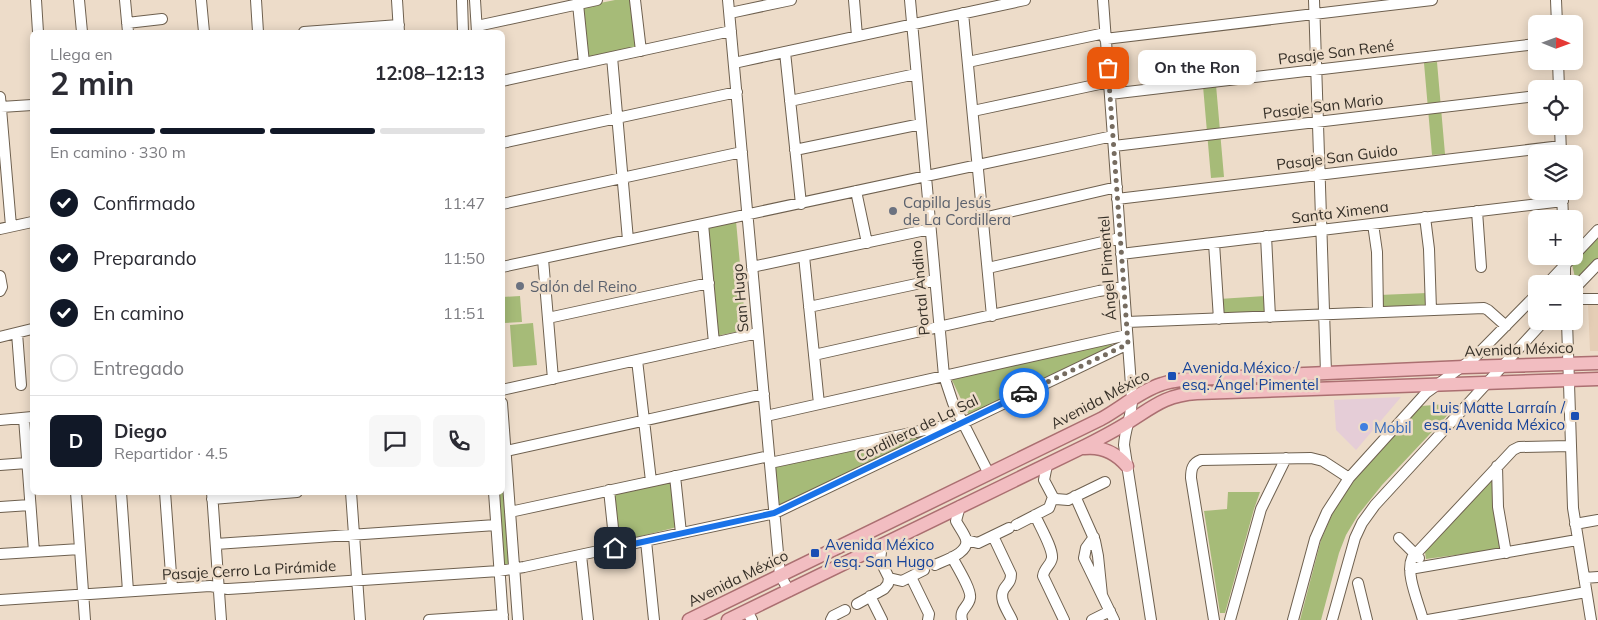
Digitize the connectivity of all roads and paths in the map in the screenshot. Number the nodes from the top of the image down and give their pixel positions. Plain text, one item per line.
1 (36, 0) edge
2 (79, 0) edge
3 (125, 0) edge
4 (201, 0) edge
5 (256, 0) edge
6 (397, 0) edge
7 (462, 0) edge
8 (475, 0) edge
9 (597, 0) edge
10 (635, 0) edge
11 (728, 0) edge
12 (791, 0) edge
13 (854, 0) edge
14 (910, 0) edge
15 (1025, 0) edge
16 (1103, 0) edge
17 (1314, 0) edge
18 (1432, 0) edge
19 (1556, 0) edge
20 (578, 4) junction
21 (730, 13) junction
22 (963, 13) junction
23 (1315, 14) junction
24 (1557, 15) edge
25 (162, 19) dead end
26 (912, 24) junction
27 (128, 28) edge
28 (399, 29) edge
29 (477, 29) edge
30 (38, 30) edge
31 (82, 30) edge
32 (204, 30) edge
33 (258, 30) edge
34 (367, 30) edge
35 (464, 30) edge
36 (731, 31) junction
37 (857, 36) junction
38 (1105, 36) junction
39 (1528, 45) edge
40 (641, 51) junction
41 (785, 52) junction
42 (612, 57) junction
43 (968, 62) junction
44 (584, 63) junction
45 (734, 63) junction
46 (1316, 70) junction
47 (916, 74) junction
48 (505, 80) edge
49 (1109, 82) junction
50 (737, 92) junction
51 (1110, 94) junction
52 (1528, 97) edge
53 (790, 101) junction
54 (30, 105) edge
55 (1, 107) edge
56 (973, 111) junction
57 (618, 118) junction
58 (1318, 122) junction
59 (921, 124) junction
60 (1113, 141) junction
61 (505, 142) edge
62 (795, 150) junction
63 (742, 152) junction
64 (1528, 153) edge
65 (978, 165) junction
66 (1320, 174) junction
67 (926, 176) junction
68 (623, 178) junction
69 (1116, 188) junction
70 (856, 192) junction
71 (1117, 198) junction
72 (1539, 200) edge
73 (505, 203) edge
74 (801, 204) junction
75 (1477, 211) junction
76 (748, 215) junction
77 (1425, 217) junction
78 (983, 218) junction
79 (30, 222) edge
80 (703, 224) junction
81 (1373, 224) junction
82 (11, 226) junction
83 (0, 229) edge
84 (930, 229) junction
85 (1321, 230) junction
86 (1598, 230) edge
87 (1266, 236) junction
88 (1120, 238) junction
89 (628, 240) junction
90 (1214, 242) junction
91 (867, 243) junction
92 (1583, 244) edge
93 (1122, 254) junction
94 (804, 256) junction
95 (543, 259) junction
96 (1598, 264) edge
97 (1562, 265) edge
98 (505, 267) edge
99 (1481, 267) dead end
100 (752, 268) junction
101 (988, 268) junction
102 (1554, 275) edge
103 (0, 276) edge
104 (1583, 279) edge
105 (935, 280) junction
106 (709, 283) junction
107 (1124, 287) junction
108 (0, 290) edge
109 (1583, 299) edge
110 (1598, 299) edge
111 (1528, 303) edge
112 (809, 307) junction
113 (1431, 310) junction
114 (1378, 312) junction
115 (1324, 314) junction
116 (992, 316) junction
117 (1270, 316) junction
118 (548, 318) junction
119 (1219, 318) junction
120 (1127, 322) junction
121 (1506, 326) junction
122 (939, 327) junction
123 (30, 330) edge
124 (1536, 330) edge
125 (1565, 330) edge
126 (17, 333) junction
127 (758, 333) junction
128 (0, 337) edge
129 (1128, 340) junction
130 (714, 343) junction
131 (814, 355) junction
132 (637, 360) junction
133 (1598, 363) edge
134 (1568, 364) junction
135 (1464, 366) junction
136 (1503, 366) junction
137 (1326, 373) junction
138 (944, 376) junction
139 (553, 379) junction
140 (1598, 379) edge
141 (1568, 380) junction
142 (1487, 383) junction
143 (21, 385) dead end
144 (1436, 385) junction
145 (505, 389) edge
146 (764, 394) junction
147 (1132, 399) junction
148 (819, 404) junction
149 (766, 416) junction
150 (28, 418) edge
151 (0, 420) edge
152 (644, 421) junction
153 (964, 422) junction
154 (1128, 422) junction
155 (505, 439) edge
156 (1570, 446) junction
157 (1081, 448) junction
158 (506, 451) junction
159 (1286, 458) junction
160 (770, 460) junction
161 (27, 462) junction
162 (0, 464) edge
163 (1047, 465) junction
164 (1127, 466) junction
165 (1498, 466) junction
166 (989, 474) junction
167 (1025, 475) junction
168 (675, 476) junction
169 (1349, 478) junction
170 (1044, 480) junction
171 (651, 482) junction
172 (1105, 482) dead end
173 (609, 490) junction
174 (76, 495) edge
175 (121, 495) edge
176 (165, 495) edge
177 (236, 495) edge
178 (351, 495) edge
179 (494, 495) edge
180 (212, 496) edge
181 (1075, 496) junction
182 (1053, 497) junction
183 (30, 505) junction
184 (960, 506) junction
185 (0, 507) edge
186 (510, 512) junction
187 (774, 513) junction
188 (1035, 516) junction
189 (938, 517) junction
190 (1598, 520) edge
191 (956, 521) junction
192 (1575, 524) junction
193 (496, 525) junction
194 (681, 533) junction
195 (354, 534) junction
196 (993, 536) junction
197 (1399, 538) dead end
198 (966, 540) junction
199 (1577, 540) junction
200 (646, 541) junction
201 (216, 544) junction
202 (882, 544) junction
203 (615, 548) junction
204 (80, 549) junction
205 (34, 552) junction
206 (1506, 553) junction
207 (0, 554) edge
208 (1415, 554) junction
209 (581, 555) junction
210 (860, 555) junction
211 (952, 557) junction
212 (880, 560) junction
213 (935, 565) dead end
214 (1427, 566) junction
215 (514, 569) junction
216 (1410, 569) junction
217 (924, 570) dead end
218 (499, 571) junction
219 (780, 575) junction
220 (1598, 576) edge
221 (911, 577) junction
222 (889, 578) junction
223 (1584, 578) junction
224 (357, 580) junction
225 (1358, 583) dead end
226 (219, 587) junction
227 (172, 588) junction
228 (128, 591) junction
229 (789, 591) junction
230 (1586, 592) junction
231 (83, 594) junction
232 (870, 596) junction
233 (0, 600) edge
234 (857, 604) dead end
235 (845, 610) dead end
236 (749, 615) edge
237 (1112, 616) edge
238 (503, 618) edge
239 (733, 619) edge
240 (85, 620) edge
241 (221, 620) edge
242 (360, 620) edge
243 (429, 620) edge
244 (518, 620) edge
245 (588, 620) edge
246 (654, 620) edge
247 (688, 620) edge
248 (831, 620) edge
249 (882, 620) edge
250 (928, 620) edge
251 (962, 620) edge
252 (1012, 620) edge
253 (1064, 620) edge
254 (1092, 620) edge
255 (1152, 620) edge
256 (1214, 620) edge
257 (1230, 620) edge
258 (1293, 620) edge
259 (1332, 620) edge
260 (1367, 620) edge
261 (1423, 620) edge
262 (1428, 620) edge
263 (1591, 620) edge

1 - 30 street
2 - 31 street
3 - 27 street
4 - 32 street
5 - 33 street
6 - 28 street
7 - 35 street
8 - 29 street
9 - 20 street
10 - 40 street
11 - 21 street, San Hugo
12 - 21 street
13 - 37 street
14 - 26 street, Portal Andino
15 - 22 street
16 - 38 street, Ángel Pimentel
17 - 23 street
18 - 23 street
19 - 24 street
20 - 29 street
20 - 44 street
21 - 36 street, San Hugo
22 - 26 street
22 - 43 street
23 - 38 street
23 - 46 street
25 - 27 street
26 - 37 street
26 - 47 street, Portal Andino
28 - 34 street
36 - 40 street
36 - 45 street, San Hugo
37 - 41 street
38 - 43 street
38 - 49 street, Ángel Pimentel
39 - 46 street, Pasaje San René
40 - 42 street
41 - 45 street
41 - 53 street
42 - 44 street
42 - 57 street
43 - 56 street
44 - 48 street
45 - 50 street, San Hugo
46 - 51 street, Pasaje San René
46 - 58 street
47 - 53 street
47 - 59 street, Portal Andino
49 - 51 street, Ángel Pimentel
49 - 56 street
50 - 57 street
50 - 63 street, San Hugo
51 - 60 street, Ángel Pimentel
52 - 58 street, Pasaje San Mario
53 - 62 street
54 - 55 street
55 - 82 street
56 - 65 street
57 - 61 street
57 - 68 street
58 - 60 street, Pasaje San Mario
58 - 66 street
59 - 62 street
59 - 67 street, Portal Andino
60 - 65 street, Pasaje San Mario
60 - 69 street, Ángel Pimentel
62 - 74 street
63 - 68 street
63 - 76 street, San Hugo
64 - 66 street, Pasaje San Guido
65 - 67 street, Pasaje San Mario
65 - 78 street
66 - 71 street, Pasaje San Guido
66 - 85 street
67 - 70 street, Pasaje San Mario
67 - 84 street, Portal Andino
68 - 73 street
68 - 89 street
69 - 71 street, Ángel Pimentel
69 - 78 street
70 - 74 street, Pasaje San Mario
70 - 91 street
71 - 88 street, Ángel Pimentel
72 - 75 street, Santa Ximena
74 - 76 street, Pasaje San Mario
75 - 77 street, Santa Ximena
75 - 99 street
76 - 80 street, Pasaje San Mario
76 - 100 street, San Hugo
77 - 81 street, Santa Ximena
77 - 113 street
78 - 101 street
79 - 82 street
80 - 89 street, Pasaje San Mario
80 - 106 street
81 - 85 street, Santa Ximena
81 - 114 street
82 - 83 street
84 - 91 street
84 - 105 street, Portal Andino
85 - 87 street, Santa Ximena
85 - 115 street
86 - 92 street
87 - 90 street, Santa Ximena
87 - 117 street
88 - 93 street, Ángel Pimentel
88 - 101 street
89 - 95 street, Pasaje San Mario
90 - 93 street, Santa Ximena
90 - 119 street
91 - 94 street
93 - 107 street, Ángel Pimentel
94 - 100 street
94 - 112 street
95 - 98 street, Pasaje San Mario
95 - 118 street
96 - 104 street
97 - 102 street
100 - 127 street, San Hugo
101 - 116 street
103 - 108 street
105 - 112 street
105 - 122 street, Portal Andino
106 - 118 street
106 - 130 street
107 - 116 street
107 - 120 street, Ángel Pimentel
109 - 110 street
111 - 121 street
112 - 131 street
113 - 114 street
113 - 121 street
114 - 115 street
115 - 117 street
115 - 137 street
116 - 122 street
117 - 119 street
118 - 139 street
119 - 120 street
120 - 129 street, Ángel Pimentel
121 - 135 street
122 - 131 street
122 - 138 street, Portal Andino
123 - 126 street
124 - 136 street
125 - 134 street
126 - 128 street
126 - 143 street
127 - 130 street
127 - 146 street, San Hugo
129 - 138 street
129 - 147 street, Ángel Pimentel
129 - 153 street, Cordillera de La Sal
130 - 132 street
131 - 148 street
132 - 139 street
132 - 152 street
133 - 134 main road, Avenida México
134 - 136 main road, Avenida México
134 - 141 street
135 - 136 main road, Avenida México
135 - 137 main road, Avenida México
135 - 144 street
136 - 142 street
137 - 147 main road, Avenida México
138 - 148 street
138 - 153 street, Portal Andino
139 - 145 street
140 - 141 main road, Avenida México
141 - 142 main road, Avenida México
141 - 156 street
142 - 144 main road, Avenida México
142 - 259 street
144 - 154 main road, Avenida México
144 - 169 street
146 - 149 street, San Hugo
146 - 152 street
147 - 154 street, Ángel Pimentel
147 - 166 main road, Avenida México
148 - 149 street
149 - 160 street, San Hugo
150 - 151 street
150 - 161 street
152 - 158 street
152 - 171 street
153 - 160 street
153 - 166 street, Portal Andino
153 - 187 street, Cordillera de La Sal
154 - 157 main road, Avenida México
154 - 164 street, Ángel Pimentel
155 - 158 street
156 - 165 street
156 - 192 street
157 - 163 main road, Avenida México
157 - 164 main road
158 - 186 street
159 - 169 street
159 - 256 street
159 - 257 street
160 - 168 street
160 - 187 street, San Hugo
161 - 162 street
161 - 183 street
163 - 167 main road, Avenida México
163 - 170 street
164 - 255 street, Ángel Pimentel
165 - 206 street
165 - 208 street
166 - 219 main road, Avenida México
167 - 170 street
167 - 184 main road, Avenida México
168 - 171 street
168 - 194 street
169 - 258 street
170 - 182 street
171 - 173 street
172 - 181 street
173 - 186 street
173 - 203 street
174 - 204 street
175 - 228 street
176 - 227 street
177 - 180 street
178 - 195 street
179 - 193 street
180 - 201 street
181 - 182 street
181 - 237 street
182 - 188 street
183 - 185 street
183 - 205 street
184 - 189 main road, Avenida México
184 - 191 street
186 - 215 street
187 - 194 street, Cordillera de La Sal
187 - 219 street, San Hugo
188 - 196 street
188 - 253 street
189 - 191 street
189 - 202 main road, Avenida México
190 - 192 street
191 - 198 street
192 - 199 street
193 - 195 street
193 - 218 street
194 - 200 street, Cordillera de La Sal
195 - 201 street
195 - 224 street
196 - 198 street
196 - 252 street
197 - 208 street
198 - 211 street
199 - 206 street
199 - 223 street
200 - 203 street, Pasaje Cerro La Pirámide
200 - 246 street
201 - 226 street
202 - 210 main road, Avenida México
202 - 212 street
203 - 209 street, Pasaje Cerro La Pirámide
204 - 205 street
204 - 231 street
205 - 207 street
206 - 214 street
208 - 214 street
208 - 216 street
209 - 215 street, Pasaje Cerro La Pirámide
209 - 245 street
210 - 212 street
210 - 229 main road, Avenida México
211 - 213 street
211 - 251 street
212 - 222 street
214 - 216 street
215 - 218 street, Pasaje Cerro La Pirámide
215 - 244 street
216 - 261 street
217 - 221 street
218 - 224 street, Pasaje Cerro La Pirámide
218 - 238 street
219 - 229 street, San Hugo
219 - 247 main road, Avenida México
220 - 223 street
221 - 222 street
221 - 250 street
222 - 232 street
223 - 230 street
224 - 226 street, Pasaje Cerro La Pirámide
224 - 242 street
225 - 260 street
226 - 227 street, Pasaje Cerro La Pirámide
226 - 241 street
227 - 228 street, Pasaje Cerro La Pirámide
228 - 231 street, Pasaje Cerro La Pirámide
229 - 236 main road, Avenida México
230 - 262 street
230 - 263 street
231 - 233 street, Pasaje Cerro La Pirámide
231 - 240 street
232 - 234 street
232 - 249 street
235 - 248 street
236 - 239 main road, Avenida México
237 - 254 street
238 - 243 street

